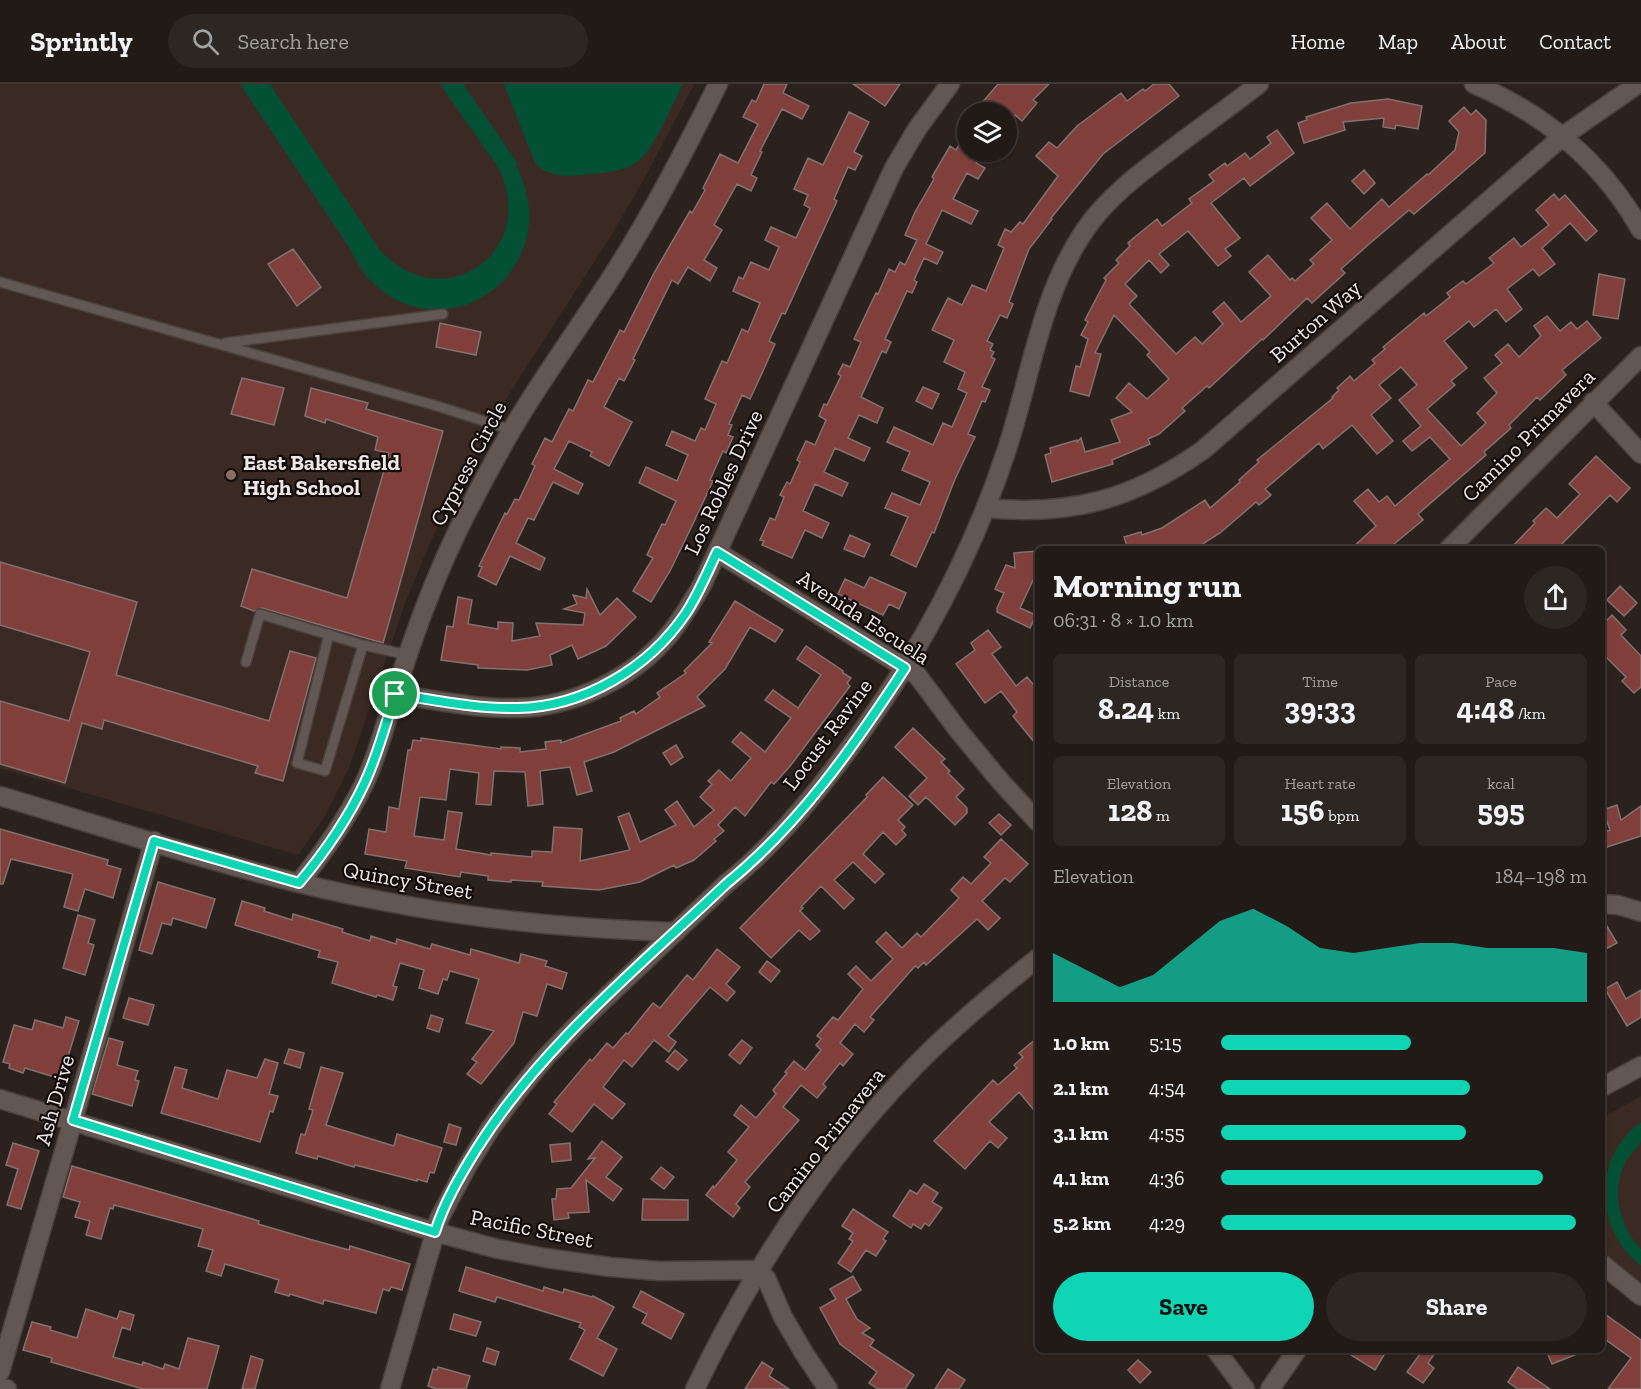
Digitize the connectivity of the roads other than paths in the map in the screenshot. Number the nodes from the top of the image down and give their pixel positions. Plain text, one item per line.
1 (718, 84) edge
2 (950, 84) edge
3 (1259, 84) edge
4 (1474, 84) edge
5 (1638, 84) edge
6 (1563, 136) junction
7 (1641, 230) edge
8 (0, 282) edge
9 (443, 314) dead end
10 (220, 344) junction
11 (1641, 356) edge
12 (1593, 402) junction
13 (512, 430) junction
14 (1641, 454) edge
15 (986, 508) junction
16 (1452, 546) edge
17 (717, 552) junction
18 (329, 634) junction
19 (363, 645) junction
20 (408, 655) junction
21 (246, 662) dead end
22 (905, 668) junction
23 (395, 694) junction
24 (0, 796) edge
25 (1035, 819) edge
26 (154, 841) junction
27 (299, 883) junction
28 (1605, 904) edge
29 (1641, 912) edge
30 (676, 932) junction
31 (1035, 960) edge
32 (1641, 1066) edge
33 (1605, 1085) edge
34 (0, 1100) edge
35 (73, 1120) junction
36 (435, 1232) junction
37 (1605, 1266) edge
38 (757, 1273) junction
39 (1641, 1296) edge
40 (1218, 1353) edge
41 (1295, 1353) edge
42 (0, 1372) edge
43 (0, 1387) edge
44 (7, 1389) edge
45 (390, 1389) edge
46 (695, 1389) edge
47 (828, 1389) edge
48 (1245, 1389) edge
49 (1270, 1389) edge

1 - 13 street, Cypress Circle
2 - 17 street, Los Robles Drive
3 - 15 street, Locust Ravine
4 - 6 street
5 - 6 street, Burton Way
6 - 7 street
6 - 15 street, Burton Way
8 - 10 lane
9 - 10 lane
10 - 13 lane
11 - 12 street, Camino Primavera
12 - 14 street
12 - 16 street, Camino Primavera
13 - 20 street, Cypress Circle
15 - 22 street, Locust Ravine
17 - 22 street, Avenida Escuela
17 - 23 street, Los Robles Drive
18 - 19 lane
18 - 19 lane
18 - 21 lane
19 - 20 lane
20 - 23 street, Cypress Circle
22 - 25 street, Avenida Escuela
22 - 30 street, Locust Ravine
23 - 27 street, Cypress Circle
24 - 26 street, Quincy Street
26 - 27 street, Quincy Street
26 - 35 street, Ash Drive
27 - 30 street, Quincy Street
28 - 29 street
30 - 36 street, Locust Ravine
31 - 38 street, Camino Primavera
32 - 33 street
34 - 35 street, Pacific Street
35 - 36 street, Pacific Street
35 - 42 street, Ash Drive
36 - 38 street, Pacific Street
36 - 45 street, Locust Ravine
37 - 39 street
38 - 46 street, Camino Primavera
38 - 47 street
40 - 48 street
41 - 49 street
43 - 44 street

